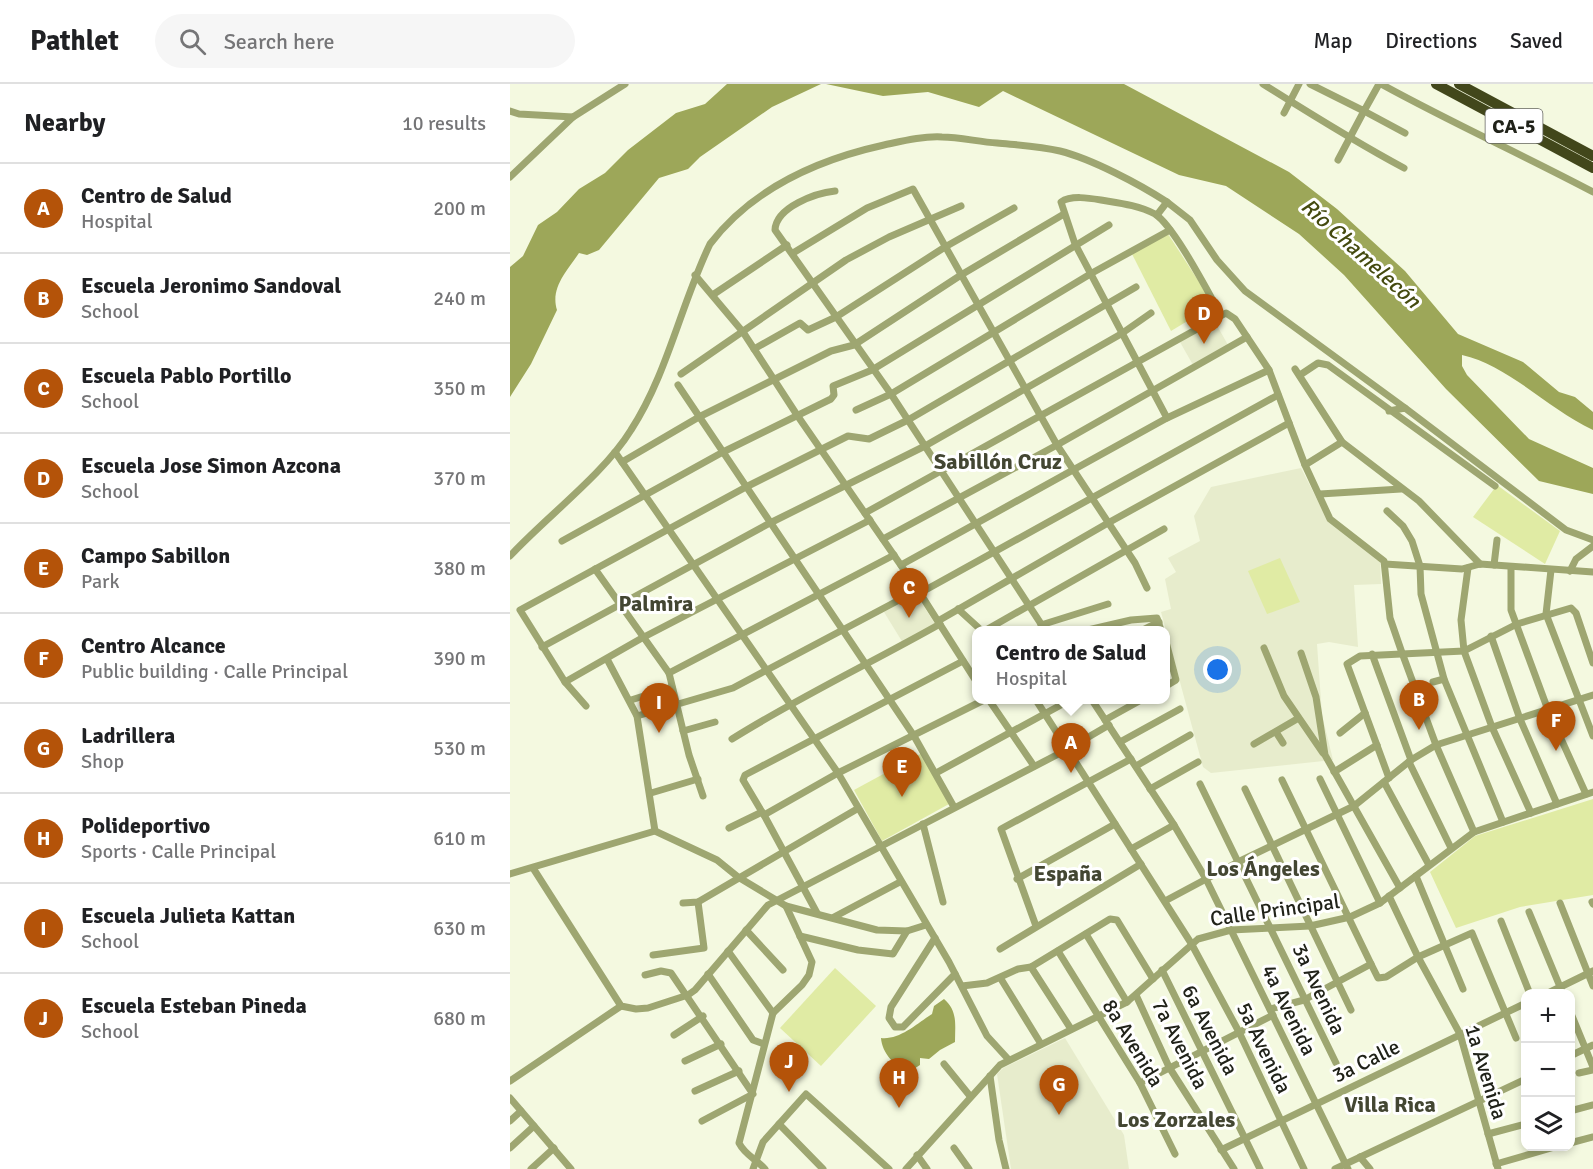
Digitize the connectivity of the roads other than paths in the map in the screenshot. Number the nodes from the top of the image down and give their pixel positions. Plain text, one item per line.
1 (625, 84) edge
2 (1263, 84) edge
3 (1299, 84) edge
4 (1310, 84) edge
5 (1380, 84) edge
6 (1436, 84) edge
7 (1459, 84) edge
8 (1290, 101) junction
9 (510, 111) edge
10 (1364, 111) junction
11 (1284, 113) dead end
12 (573, 117) junction
13 (1405, 133) dead end
14 (1349, 139) junction
15 (1593, 156) edge
16 (1338, 160) dead end
17 (1404, 168) dead end
18 (1593, 168) edge
19 (510, 177) edge
20 (835, 191) dead end
21 (1593, 192) edge
22 (1167, 202) junction
23 (961, 206) dead end
24 (1014, 208) dead end
25 (1064, 214) junction
26 (1157, 215) junction
27 (929, 220) junction
28 (1109, 225) dead end
29 (1170, 230) junction
30 (1075, 244) junction
31 (787, 245) junction
32 (945, 247) junction
33 (793, 253) junction
34 (1092, 273) junction
35 (695, 275) junction
36 (961, 275) junction
37 (813, 284) junction
38 (1136, 287) dead end
39 (714, 294) junction
40 (1106, 303) junction
41 (976, 304) junction
42 (1151, 313) dead end
43 (1221, 315) junction
44 (836, 317) junction
45 (743, 332) junction
46 (993, 333) junction
47 (1121, 334) junction
48 (1247, 337) junction
49 (854, 345) junction
50 (754, 349) junction
51 (1010, 359) junction
52 (1137, 363) junction
53 (872, 370) junction
54 (1269, 370) junction
55 (681, 374) dead end
56 (774, 380) junction
57 (678, 385) dead end
58 (1027, 387) junction
59 (1152, 392) junction
60 (891, 394) junction
61 (1278, 395) junction
62 (1405, 408) junction
63 (856, 410) dead end
64 (1389, 411) junction
65 (797, 415) junction
66 (1043, 416) junction
67 (699, 417) junction
68 (1167, 418) junction
69 (908, 420) junction
70 (1289, 423) junction
71 (1342, 442) junction
72 (1058, 445) junction
73 (925, 446) junction
74 (821, 451) junction
75 (615, 452) junction
76 (723, 452) junction
77 (622, 462) junction
78 (1305, 465) junction
79 (941, 471) junction
80 (1075, 471) junction
81 (845, 486) junction
82 (1495, 486) dead end
83 (746, 487) junction
84 (1401, 489) junction
85 (1320, 494) junction
86 (645, 495) junction
87 (1092, 497) junction
88 (959, 498) junction
89 (1387, 511) dead end
90 (865, 513) junction
91 (870, 520) junction
92 (770, 523) junction
93 (1108, 523) junction
94 (976, 524) junction
95 (669, 529) junction
96 (1164, 529) dead end
97 (883, 538) junction
98 (1497, 540) dead end
99 (1593, 540) edge
100 (562, 542) dead end
101 (1593, 546) edge
102 (1125, 549) junction
103 (994, 551) junction
104 (894, 555) junction
105 (510, 556) edge
106 (794, 559) junction
107 (694, 564) junction
108 (1385, 564) junction
109 (1480, 564) junction
110 (901, 565) junction
111 (1494, 565) junction
112 (1420, 566) junction
113 (1511, 567) junction
114 (1468, 568) junction
115 (595, 569) junction
116 (1551, 570) junction
117 (1569, 571) junction
118 (1593, 572) edge
119 (1011, 578) junction
120 (1147, 588) dead end
121 (919, 591) junction
122 (818, 594) junction
123 (718, 599) junction
124 (620, 604) junction
125 (1108, 604) dead end
126 (1029, 605) junction
127 (958, 609) junction
128 (1546, 614) junction
129 (939, 622) junction
130 (1159, 622) junction
131 (1517, 624) junction
132 (977, 626) edge
133 (993, 626) edge
134 (1042, 626) edge
135 (1048, 626) edge
136 (1105, 626) edge
137 (1151, 626) edge
138 (1160, 626) edge
139 (842, 630) junction
140 (744, 633) junction
141 (1491, 636) junction
142 (642, 638) junction
143 (542, 647) junction
144 (1264, 648) dead end
145 (1464, 651) junction
146 (1301, 653) dead end
147 (1372, 654) junction
148 (1404, 654) junction
149 (1437, 654) junction
150 (607, 658) junction
151 (1170, 661) edge
152 (963, 662) junction
153 (1593, 663) edge
154 (867, 666) junction
155 (767, 670) junction
156 (669, 673) junction
157 (972, 675) edge
158 (1444, 679) junction
159 (565, 682) junction
160 (1433, 682) dead end
161 (1170, 684) edge
162 (672, 687) junction
163 (1593, 695) edge
164 (890, 699) junction
165 (631, 700) junction
166 (1578, 700) junction
167 (791, 703) junction
168 (675, 704) junction
169 (975, 704) edge
170 (992, 704) edge
171 (1040, 704) edge
172 (1061, 704) edge
173 (1095, 704) edge
174 (1134, 704) edge
175 (586, 706) dead end
176 (1180, 709) dead end
177 (1548, 710) junction
178 (1046, 713) junction
179 (1365, 713) junction
180 (637, 716) junction
181 (1298, 719) junction
182 (1520, 719) junction
183 (716, 722) dead end
184 (1107, 722) junction
185 (1492, 727) junction
186 (683, 731) junction
187 (1012, 732) junction
188 (1276, 732) junction
189 (1340, 732) dead end
190 (1190, 735) dead end
191 (914, 736) junction
192 (1466, 736) junction
193 (1593, 736) edge
194 (815, 738) junction
195 (732, 739) dead end
196 (1120, 742) junction
197 (1283, 743) dead end
198 (1254, 744) dead end
199 (1377, 745) junction
200 (1436, 745) junction
201 (1068, 749) junction
202 (1324, 755) junction
203 (1131, 759) junction
204 (1410, 761) junction
205 (1198, 762) dead end
206 (1034, 766) junction
207 (1136, 766) junction
208 (1335, 772) junction
209 (838, 773) junction
210 (936, 773) junction
211 (698, 779) junction
212 (1320, 779) dead end
213 (1282, 780) dead end
214 (1387, 780) junction
215 (1090, 782) junction
216 (1200, 784) dead end
217 (1150, 789) junction
218 (1245, 789) dead end
219 (651, 793) junction
220 (1589, 793) edge
221 (703, 796) dead end
222 (1557, 804) junction
223 (1354, 806) junction
224 (954, 807) junction
225 (857, 809) junction
226 (1530, 813) junction
227 (763, 814) junction
228 (1338, 814) junction
229 (1503, 822) junction
230 (923, 824) junction
231 (1115, 824) junction
232 (1174, 825) junction
233 (729, 828) dead end
234 (1307, 829) junction
235 (656, 831) junction
236 (1474, 832) junction
237 (1272, 845) junction
238 (879, 847) junction
239 (1131, 849) junction
240 (1451, 849) junction
241 (782, 852) junction
242 (1238, 862) junction
243 (1141, 864) junction
244 (1429, 866) junction
245 (533, 868) junction
246 (510, 874) edge
247 (1416, 876) junction
248 (738, 877) junction
249 (1017, 879) junction
250 (1206, 879) junction
251 (900, 882) junction
252 (803, 887) junction
253 (1400, 888) junction
254 (1389, 896) junction
255 (777, 900) junction
256 (698, 902) junction
257 (943, 902) dead end
258 (1165, 902) junction
259 (683, 903) dead end
260 (1380, 903) junction
261 (1560, 903) dead end
262 (786, 906) junction
263 (1529, 912) dead end
264 (817, 913) junction
265 (834, 917) junction
266 (1350, 917) junction
267 (1501, 921) dead end
268 (926, 925) junction
269 (1036, 926) junction
270 (1310, 926) junction
271 (1273, 929) junction
272 (746, 930) junction
273 (1232, 930) junction
274 (907, 931) junction
275 (1086, 934) junction
276 (800, 936) junction
277 (935, 938) junction
278 (1191, 944) junction
279 (1446, 945) junction
280 (1000, 949) dead end
281 (728, 951) junction
282 (1058, 951) junction
283 (653, 955) dead end
284 (1418, 957) junction
285 (1371, 964) junction
286 (1031, 968) junction
287 (783, 970) dead end
288 (1162, 970) junction
289 (1591, 972) edge
290 (708, 974) junction
291 (955, 974) junction
292 (645, 975) dead end
293 (1001, 979) junction
294 (1153, 979) junction
295 (1338, 982) junction
296 (962, 986) junction
297 (1593, 986) edge
298 (1463, 989) dead end
299 (1528, 989) edge
300 (1562, 989) edge
301 (1564, 989) edge
302 (688, 994) junction
303 (1137, 995) junction
304 (1304, 1000) junction
305 (1127, 1002) junction
306 (1521, 1005) edge
307 (621, 1006) junction
308 (1351, 1010) dead end
309 (1272, 1012) junction
310 (1505, 1012) junction
311 (773, 1013) junction
312 (703, 1016) junction
313 (1099, 1016) junction
314 (1575, 1020) edge
315 (1071, 1029) junction
316 (1239, 1032) junction
317 (1460, 1034) junction
318 (674, 1035) dead end
319 (1516, 1038) dead end
320 (722, 1044) junction
321 (764, 1044) junction
322 (1041, 1044) junction
323 (1589, 1047) edge
324 (1203, 1050) junction
325 (1575, 1054) edge
326 (1009, 1060) junction
327 (685, 1061) dead end
328 (1335, 1063) dead end
329 (944, 1064) dead end
330 (1169, 1067) junction
331 (1593, 1069) edge
332 (739, 1071) junction
333 (1579, 1073) dead end
334 (990, 1076) junction
335 (1521, 1080) edge
336 (510, 1081) edge
337 (1140, 1083) junction
338 (695, 1091) dead end
339 (753, 1094) junction
340 (970, 1096) junction
341 (510, 1098) edge
342 (1478, 1102) junction
343 (1316, 1104) junction
344 (1593, 1105) edge
345 (1575, 1110) edge
346 (521, 1111) junction
347 (510, 1121) edge
348 (702, 1121) dead end
349 (1281, 1121) junction
350 (779, 1124) junction
351 (1521, 1125) edge
352 (534, 1126) junction
353 (1488, 1134) junction
354 (1593, 1137) edge
355 (1245, 1138) junction
356 (1575, 1142) edge
357 (510, 1148) edge
358 (554, 1148) junction
359 (954, 1148) dead end
360 (1221, 1150) junction
361 (1543, 1151) edge
362 (1176, 1154) dead end
363 (917, 1155) junction
364 (1360, 1157) junction
365 (756, 1159) junction
366 (1497, 1166) edge
367 (1346, 1167) edge
368 (531, 1169) edge
369 (571, 1169) edge
370 (753, 1169) edge
371 (765, 1169) edge
372 (823, 1169) edge
373 (889, 1169) edge
374 (906, 1169) edge
375 (927, 1169) edge
376 (969, 1169) edge
377 (1006, 1169) edge
378 (1234, 1169) edge
379 (1260, 1169) edge
380 (1304, 1169) edge
381 (1335, 1169) edge
382 (1370, 1169) edge

1 - 12 street
2 - 8 street
3 - 8 street
4 - 10 street
5 - 10 street
5 - 21 street
6 - 18 highway, CA-5
7 - 15 highway, CA-5
8 - 11 street
8 - 14 street
9 - 12 street
10 - 13 street
10 - 14 street
12 - 19 street
14 - 16 street
14 - 17 street
20 - 31 street
22 - 26 street
22 - 35 street
22 - 62 street
23 - 27 street
24 - 32 street
25 - 26 street
25 - 30 street
25 - 36 street
26 - 29 street
27 - 32 street
27 - 33 street
27 - 37 street
28 - 30 street
29 - 34 street
29 - 43 street
30 - 34 street
30 - 41 street
31 - 33 street
31 - 39 street
32 - 36 street
32 - 44 street
33 - 37 street
34 - 40 street
34 - 46 street
35 - 39 street
35 - 75 street
36 - 41 street
36 - 49 street
37 - 44 street
37 - 45 street
38 - 40 street
39 - 45 street
40 - 47 street
40 - 51 street
41 - 46 street
41 - 53 street
42 - 47 street
43 - 48 street
43 - 52 street
44 - 49 street
44 - 50 street
45 - 50 street
45 - 55 street
46 - 51 street
46 - 60 street
47 - 52 street
47 - 58 street
48 - 54 street
48 - 59 street
49 - 53 street
49 - 56 street
50 - 56 street
51 - 58 street
51 - 69 street
52 - 59 street
52 - 66 street
53 - 60 street
53 - 65 street
54 - 61 street
54 - 68 street
56 - 65 street
56 - 67 street
57 - 67 street
58 - 66 street
58 - 73 street
59 - 68 street
59 - 72 street
60 - 63 street
60 - 69 street
61 - 70 street
61 - 87 street
62 - 64 street
62 - 99 street
64 - 71 street
64 - 82 street
65 - 74 street
65 - 76 street
66 - 72 street
66 - 79 street
67 - 76 street
67 - 77 street
68 - 80 street
69 - 73 street
69 - 74 street
70 - 78 street
70 - 93 street
71 - 78 street
71 - 84 street
72 - 80 street
72 - 88 street
73 - 79 street
73 - 81 street
74 - 81 street
74 - 83 street
75 - 77 street
75 - 105 street
76 - 83 street
76 - 86 street
77 - 86 street
78 - 85 street
79 - 88 street
79 - 90 street
80 - 87 street
80 - 94 street
81 - 90 street
81 - 92 street
83 - 92 street
83 - 95 street
84 - 85 street
84 - 109 street
85 - 108 street
86 - 95 street
86 - 100 street
87 - 93 street
87 - 103 street
88 - 94 street
88 - 97 street
89 - 112 street
90 - 91 street
91 - 97 street
91 - 106 street
92 - 106 street
92 - 107 street
93 - 102 street
93 - 119 street
94 - 103 street
94 - 110 street
95 - 107 street
95 - 115 street
96 - 102 street
97 - 104 street
98 - 111 street
101 - 117 street
102 - 120 street
102 - 126 street
103 - 119 street
103 - 121 street
104 - 110 street
104 - 122 street
106 - 122 street
106 - 123 street
107 - 123 street
107 - 124 street
108 - 112 street
108 - 148 street
109 - 111 street
109 - 114 street
110 - 121 street
111 - 113 street
112 - 114 street
112 - 149 street
113 - 116 street
113 - 131 street
114 - 145 street
115 - 124 street
115 - 143 street
116 - 117 street
116 - 128 street
117 - 118 street
119 - 126 street
119 - 127 street
121 - 129 street
121 - 139 street
122 - 139 street
122 - 140 street
123 - 140 street
123 - 142 street
124 - 142 street
124 - 143 street
125 - 135 street
126 - 133 street
126 - 134 street
127 - 129 street
127 - 132 street
128 - 131 street
128 - 153 street
128 - 166 street
129 - 152 street
129 - 154 street
130 - 136 street
130 - 137 street
130 - 138 street
131 - 141 street
131 - 177 street
139 - 154 street
139 - 155 street
140 - 155 street
140 - 156 street
141 - 145 street
141 - 182 street
142 - 150 street
142 - 156 street
143 - 159 street
144 - 181 street
145 - 149 street
145 - 185 street
146 - 202 street
147 - 148 street
147 - 179 street
147 - 204 street
148 - 149 street
148 - 200 street
149 - 158 street
150 - 159 street
150 - 165 street
151 - 161 street
152 - 157 street
152 - 164 street
154 - 164 street
154 - 167 street
155 - 167 street
155 - 168 street
156 - 162 street
158 - 160 street
158 - 192 street
159 - 175 street
162 - 165 street
162 - 168 street
163 - 166 street
164 - 191 street
164 - 194 street
165 - 180 street
166 - 177 street
166 - 193 street
167 - 194 street
167 - 195 street
168 - 180 street
168 - 186 street
169 - 191 street
170 - 187 street
171 - 178 street, 5a Avenida
172 - 178 street
173 - 184 street, 4a Avenida
174 - 184 street
176 - 196 street
177 - 182 street
177 - 220 street
178 - 187 street
178 - 201 street, 5a Avenida
179 - 189 street
179 - 199 street
180 - 219 street
181 - 188 street
181 - 202 street
182 - 185 street
182 - 222 street
183 - 186 street
184 - 196 street, 4a Avenida
184 - 201 street
185 - 192 street
185 - 226 street
186 - 211 street
187 - 206 street
187 - 210 street
188 - 197 street
188 - 198 street
190 - 207 street
191 - 209 street
191 - 210 street
192 - 200 street
192 - 229 street
194 - 209 street
194 - 227 street
196 - 203 street, 4a Avenida
199 - 208 street
199 - 214 street
200 - 204 street
200 - 236 street
201 - 206 street
201 - 215 street, 5a Avenida
202 - 208 street
203 - 207 street, 4a Avenida
203 - 215 street
204 - 214 street
204 - 240 street
205 - 217 street
206 - 224 street
207 - 217 street, 4a Avenida
208 - 223 street
209 - 225 street
209 - 227 street
210 - 224 street
211 - 219 street
211 - 221 street
212 - 228 street
213 - 234 street
214 - 223 street
214 - 244 street
215 - 231 street, 5a Avenida
215 - 249 street
216 - 242 street, 3a Avenida
217 - 232 street, 4a Avenida
218 - 237 street
219 - 235 street
220 - 222 street, Calle Principal
222 - 226 street, Calle Principal
223 - 228 street
223 - 253 street
224 - 230 street
225 - 238 street
225 - 241 street
226 - 229 street, Calle Principal
227 - 233 street
227 - 241 street
228 - 234 street
228 - 260 street
229 - 236 street, Calle Principal
230 - 238 street
230 - 257 street
231 - 239 street, 5a Avenida
231 - 249 street
232 - 239 street
232 - 250 street, 4a Avenida
234 - 237 street
234 - 266 street
235 - 245 street
235 - 248 street
236 - 240 street, Calle Principal
237 - 242 street
237 - 270 street
238 - 251 street
238 - 252 street
239 - 243 street, 5a Avenida
240 - 244 street, Calle Principal
241 - 248 street
241 - 252 street
242 - 250 street
242 - 271 street, 3a Avenida
243 - 258 street, 5a Avenida
243 - 269 street
244 - 247 street, Calle Principal
245 - 246 street
245 - 307 street
247 - 253 street, Calle Principal
247 - 279 street
248 - 255 street
248 - 256 street
249 - 269 street
250 - 258 street
250 - 273 street, 4a Avenida
251 - 265 street
251 - 268 street
252 - 255 street
252 - 264 street
253 - 254 street, Calle Principal
254 - 260 street, Calle Principal
254 - 284 street, 1a Avenida
255 - 262 street
255 - 272 street
256 - 259 street
256 - 283 street
258 - 278 street, 5a Avenida
260 - 266 street, Calle Principal
261 - 289 street
262 - 264 street
262 - 276 street
263 - 300 street
264 - 265 street
265 - 274 street
266 - 270 street, Calle Principal
266 - 285 street
267 - 299 street
268 - 274 street
268 - 277 street
269 - 280 street
270 - 271 street, Calle Principal
270 - 295 street
271 - 273 street, Calle Principal
271 - 304 street, 3a Avenida
272 - 281 street
272 - 287 street
273 - 278 street, Calle Principal
273 - 309 street, 4a Avenida
274 - 276 street
275 - 282 street
275 - 294 street
275 - 305 street
276 - 311 street
277 - 291 street
277 - 291 street
278 - 288 street, Calle Principal
278 - 316 street, 5a Avenida
279 - 284 street
279 - 298 street
279 - 310 street
281 - 290 street
281 - 311 street
282 - 286 street
282 - 313 street, 8a Avenida
284 - 285 street
284 - 317 street, 1a Avenida
285 - 295 street
286 - 293 street
286 - 315 street
288 - 294 street, Calle Principal
288 - 324 street, 6a Avenida
289 - 297 street
289 - 301 street
290 - 302 street
290 - 321 street
291 - 296 street
292 - 302 street
293 - 296 street
293 - 322 street
294 - 303 street, Calle Principal
295 - 304 street
295 - 308 street
296 - 326 street
302 - 307 street
302 - 312 street
303 - 305 street, Calle Principal
303 - 330 street, 7a Avenida
304 - 309 street
304 - 328 street, 3a Avenida
305 - 313 street, Calle Principal
306 - 310 street, 3a Calle
307 - 336 street
309 - 316 street
309 - 343 street, 4a Avenida
310 - 317 street, 3a Calle
310 - 319 street
311 - 321 street
312 - 318 street
312 - 320 street
313 - 315 street, Calle Principal
313 - 337 street, 8a Avenida
314 - 323 street
315 - 322 street, Calle Principal
316 - 324 street
316 - 349 street, 5a Avenida
317 - 342 street, 1a Avenida
317 - 343 street, 3a Calle
320 - 327 street
320 - 332 street
321 - 339 street
322 - 326 street, Calle Principal
323 - 325 street
323 - 331 street
324 - 330 street
324 - 355 street, 6a Avenida
326 - 334 street, Calle Principal
329 - 340 street
330 - 337 street
330 - 360 street, 7a Avenida
331 - 333 street
332 - 338 street
332 - 339 street
334 - 340 street, Calle Principal
334 - 377 street
335 - 342 street
337 - 362 street, 8a Avenida
339 - 348 street
339 - 365 street
340 - 363 street, Calle Principal
341 - 346 street
342 - 353 street, 1a Avenida
342 - 364 street
343 - 349 street, 3a Calle
343 - 367 street, 4a Avenida
344 - 345 street
346 - 347 street
346 - 352 street
349 - 355 street, 3a Calle
349 - 380 street, 5a Avenida
350 - 365 street
350 - 372 street
350 - 373 street
351 - 353 street
352 - 357 street
352 - 358 street
353 - 366 street, 1a Avenida
354 - 356 street
355 - 360 street, 3a Calle
355 - 379 street, 6a Avenida
358 - 368 street
358 - 369 street
359 - 376 street
360 - 378 street, 7a Avenida
361 - 366 street
363 - 374 street, Calle Principal
363 - 375 street
364 - 367 street
364 - 382 street
365 - 370 street
365 - 371 street
367 - 381 street

